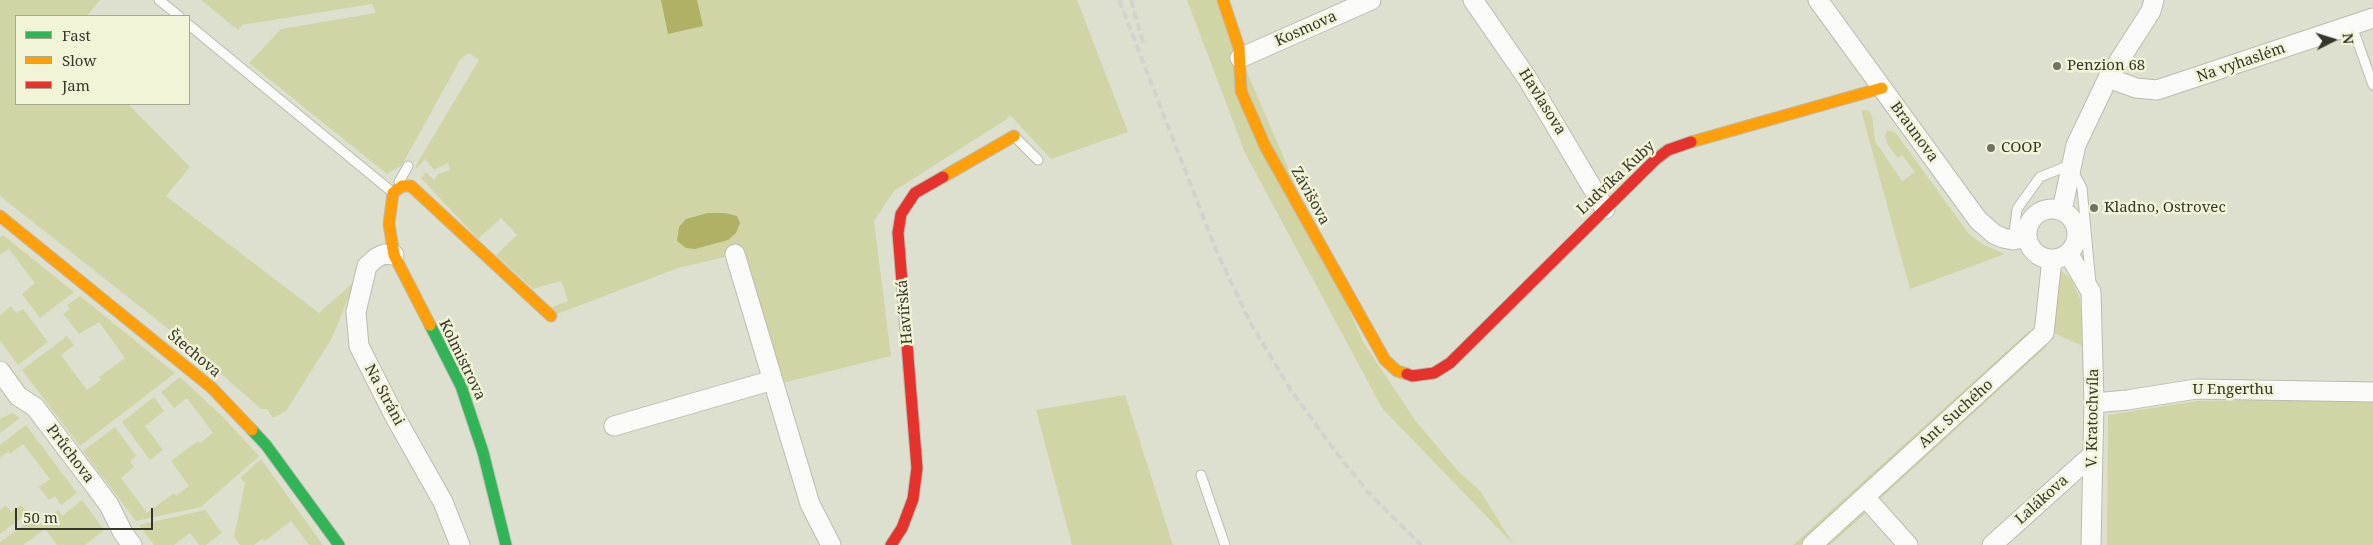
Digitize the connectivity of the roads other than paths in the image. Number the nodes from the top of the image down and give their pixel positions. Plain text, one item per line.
1 (159, 0) edge
2 (1223, 0) edge
3 (1371, 0) edge
4 (1472, 0) edge
5 (1818, 0) edge
6 (2154, 0) edge
7 (178, 15) edge
8 (2373, 18) edge
9 (190, 25) edge
10 (2352, 26) junction
11 (1240, 58) junction
12 (2108, 78) junction
13 (2373, 85) edge
14 (1882, 88) junction
15 (1014, 136) joint
16 (1038, 160) dead end
17 (2070, 165) junction
18 (408, 166) dead end
19 (393, 193) junction
20 (1605, 209) junction
21 (2062, 210) junction
22 (0, 216) edge
23 (2020, 238) junction
24 (735, 254) dead end
25 (394, 255) junction
26 (2060, 256) junction
27 (2091, 292) junction
28 (551, 316) dead end
29 (0, 371) edge
30 (1420, 376) joint
31 (773, 380) junction
32 (2373, 392) edge
33 (2094, 403) junction
34 (614, 426) dead end
35 (2092, 456) junction
36 (1201, 475) dead end
37 (1865, 497) junction
38 (132, 545) edge
39 (339, 545) edge
40 (460, 545) edge
41 (506, 545) edge
42 (831, 545) edge
43 (891, 545) edge
44 (1224, 545) edge
45 (1812, 545) edge
46 (1908, 545) edge
47 (1992, 545) edge
48 (2091, 545) edge

1 - 7 lane
2 - 11 street, Závišova
3 - 11 street, Kosmova
4 - 20 street, Havlasova
5 - 14 street, Braunova
6 - 12 street
8 - 10 street, Na vyhaslém
9 - 19 lane
10 - 12 street, Na vyhaslém
10 - 13 lane
11 - 30 street, Závišova
12 - 17 street
14 - 20 street, Ludvíka Kuby
14 - 23 street, Braunova
15 - 16 lane
15 - 43 street, Havířská
17 - 21 street
17 - 23 lane
17 - 27 lane, V. Kratochvíla
18 - 19 lane, Kolmistrova
19 - 25 street, Kolmistrova
19 - 28 street
20 - 30 street, Ludvíka Kuby
21 - 23 street
21 - 26 street, Ant. Suchého
22 - 39 street, Štechova
23 - 26 street
24 - 31 street
25 - 40 street, Na Stráni
25 - 41 street, Kolmistrova
26 - 27 street, V. Kratochvíla
26 - 37 street, Ant. Suchého
27 - 33 street, V. Kratochvíla
29 - 38 street, Průchova
31 - 34 street
31 - 42 street
32 - 33 street, U Engerthu
33 - 35 street, V. Kratochvíla
35 - 47 street, Lalákova
35 - 48 street, V. Kratochvíla
36 - 44 lane
37 - 45 street, Ant. Suchého
37 - 46 street

